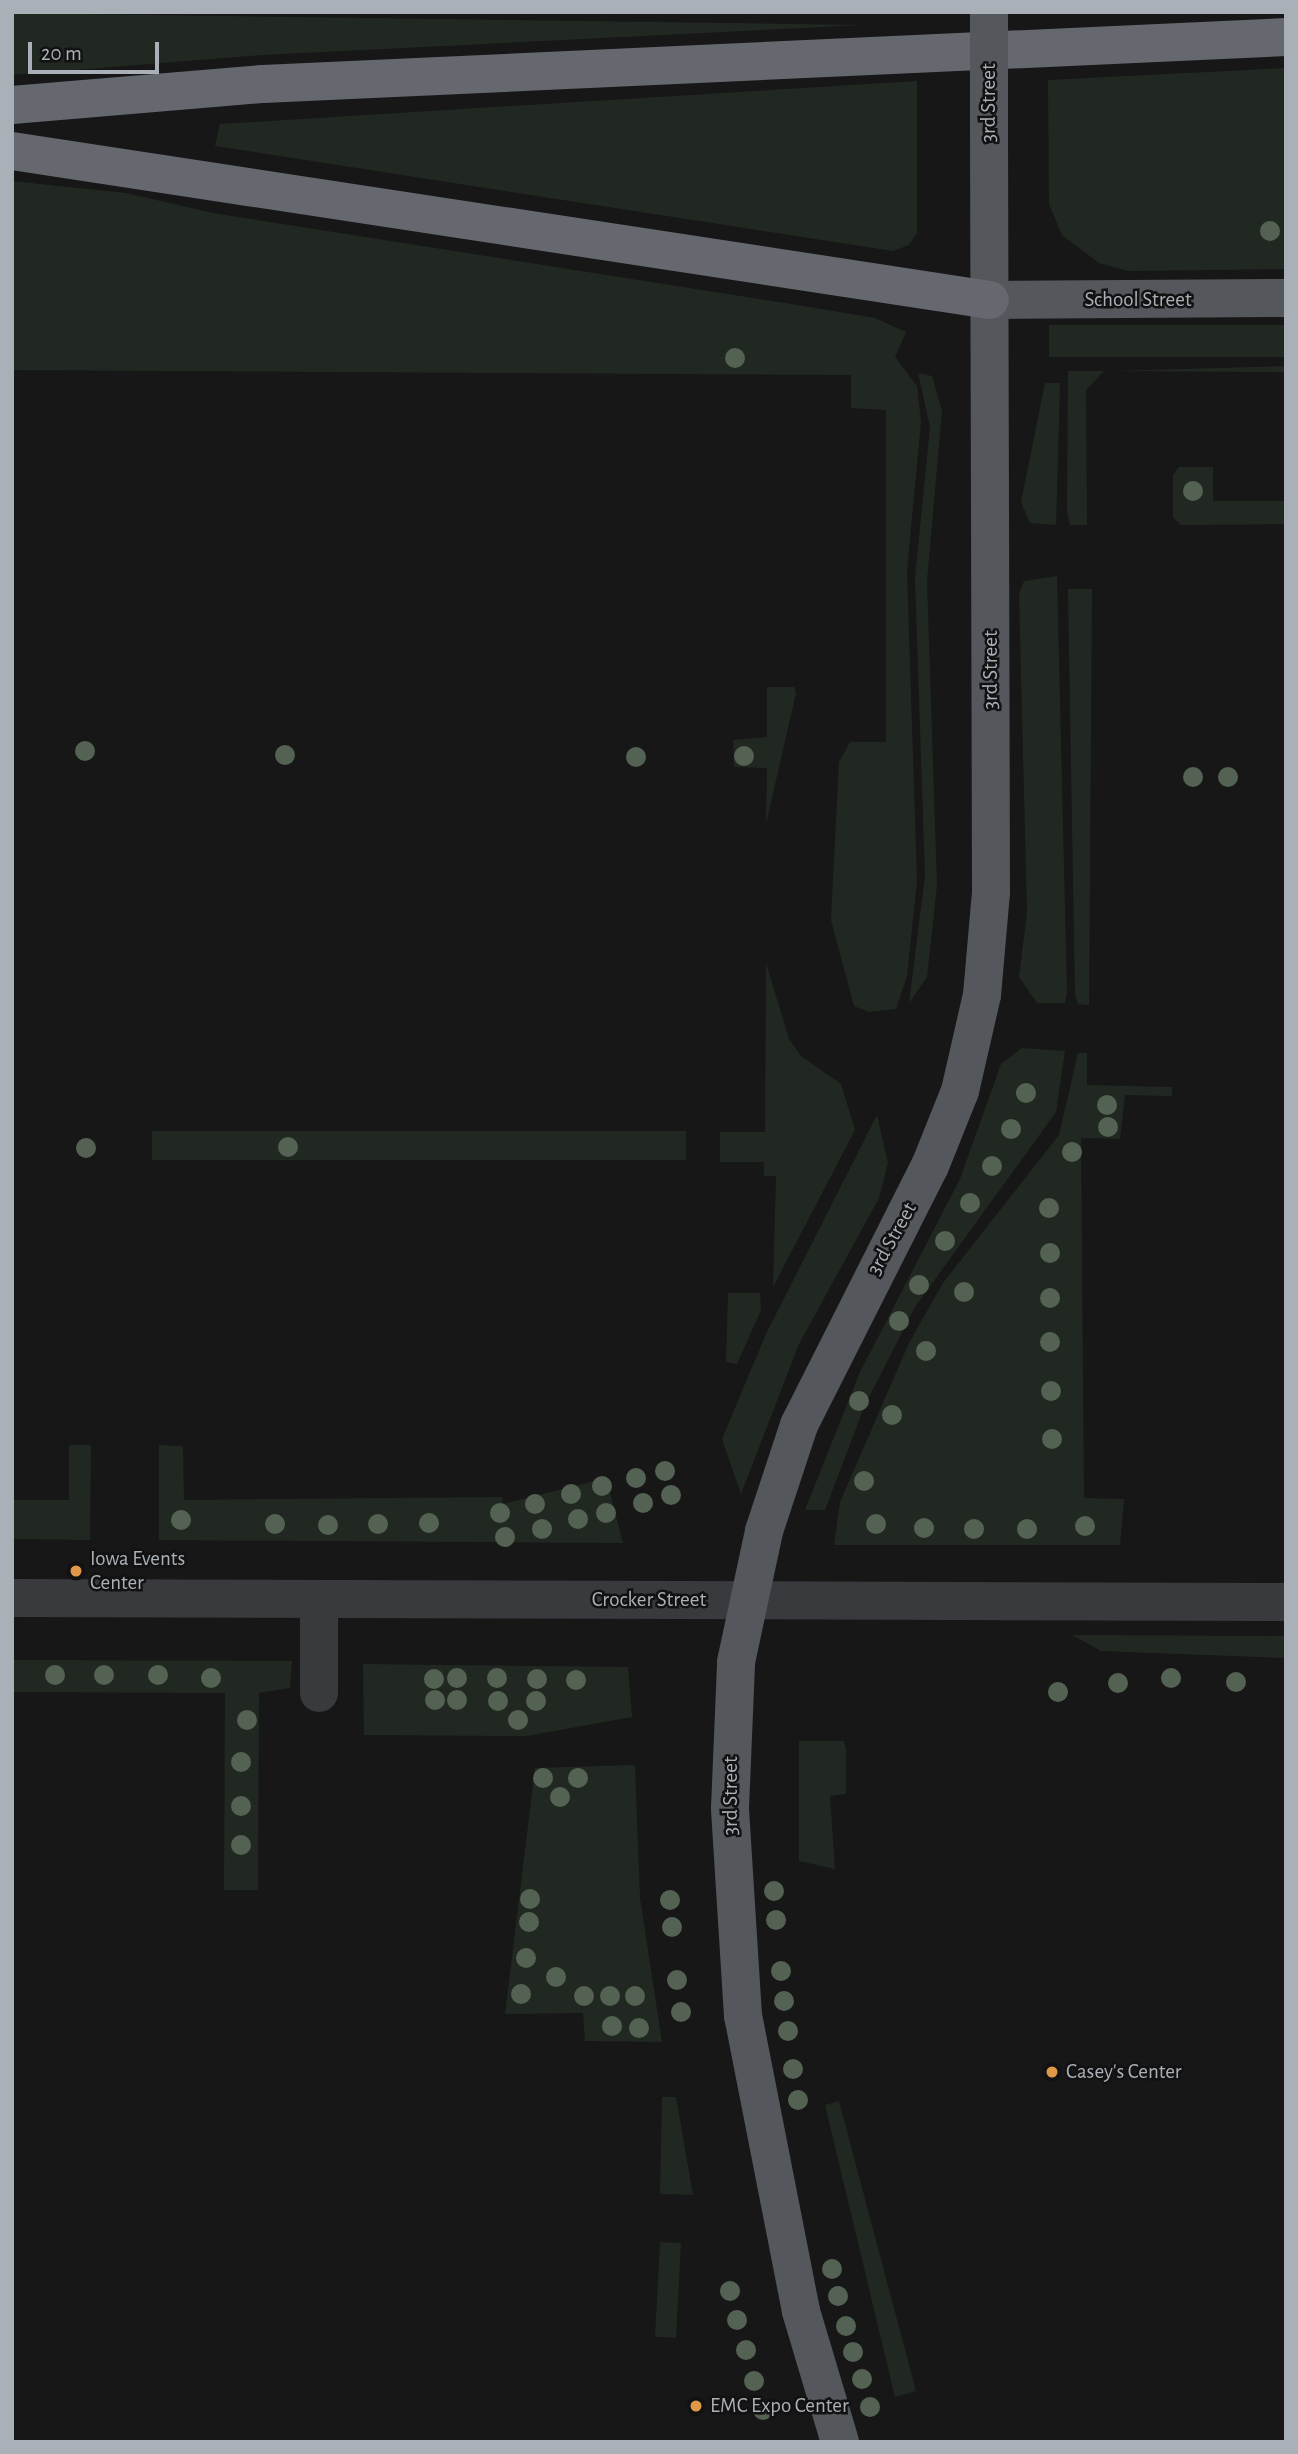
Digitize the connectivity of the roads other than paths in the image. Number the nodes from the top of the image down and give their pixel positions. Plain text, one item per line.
1 (989, 12) edge
2 (1286, 37) edge
3 (12, 105) edge
4 (12, 151) edge
5 (1286, 298) edge
6 (990, 300) junction
7 (12, 1598) edge
8 (318, 1599) junction
9 (747, 1601) junction
10 (1286, 1602) edge
11 (318, 1693) dead end
12 (840, 2442) edge

1 - 6 main road, 3rd Street, bridge
2 - 3 highway
4 - 6 highway
5 - 6 main road, School Street
6 - 9 main road, 3rd Street
7 - 8 street, Crocker Street
8 - 9 street, Crocker Street
8 - 11 street
9 - 10 street, Crocker Street
9 - 12 main road, 3rd Street

